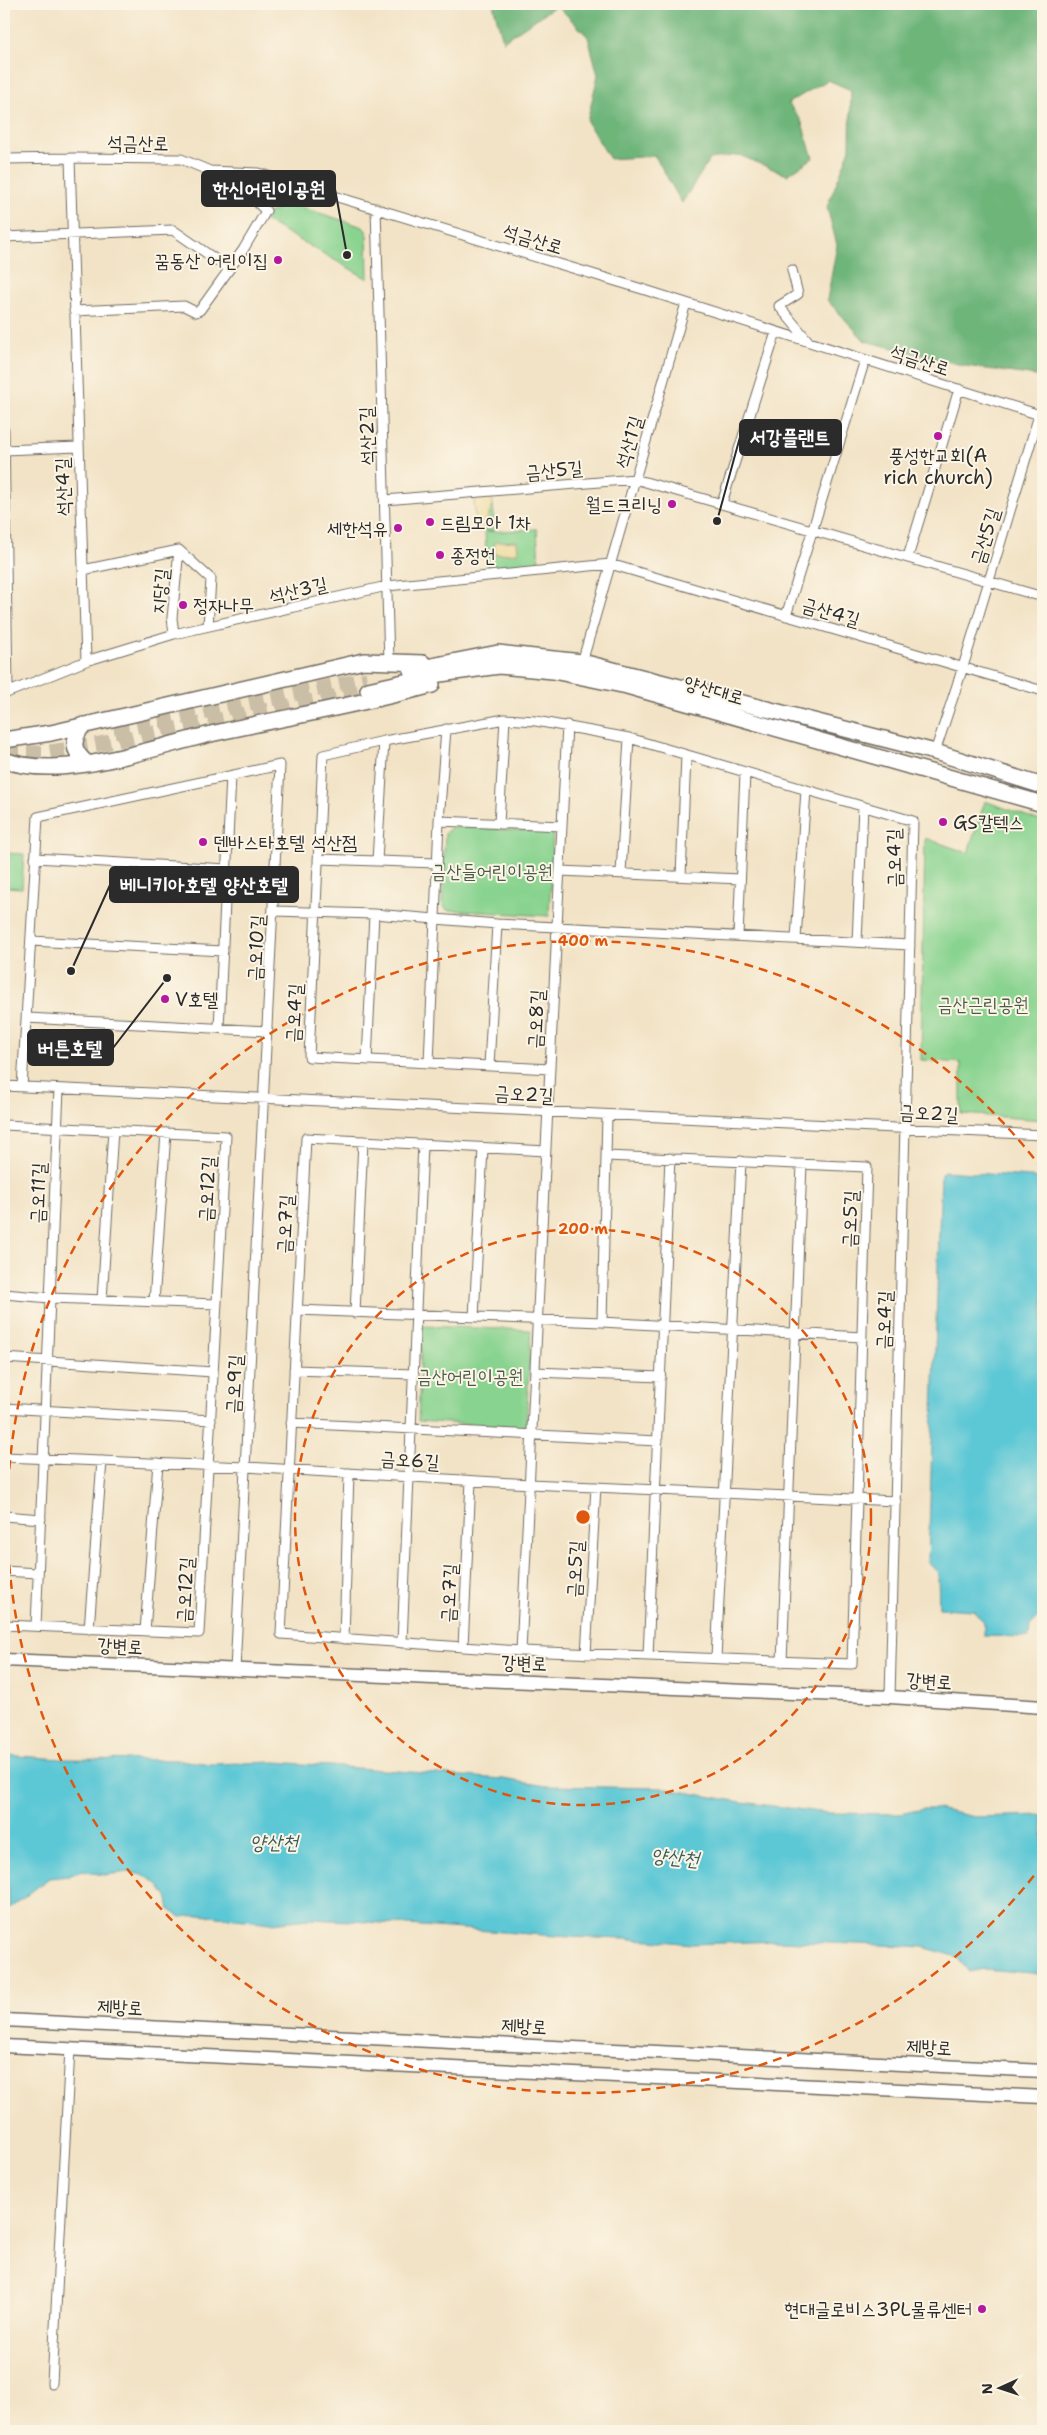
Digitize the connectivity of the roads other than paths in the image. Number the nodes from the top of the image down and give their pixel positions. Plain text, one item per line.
1 (70, 158) junction
2 (4, 159) edge
3 (226, 172) junction
4 (376, 208) junction
5 (72, 234) junction
6 (4, 237) edge
7 (228, 268) junction
8 (792, 270) dead end
9 (686, 303) junction
10 (74, 312) junction
11 (776, 332) junction
12 (809, 342) junction
13 (865, 360) junction
14 (959, 390) junction
15 (1041, 416) edge
16 (4, 430) edge
17 (78, 447) junction
18 (4, 450) edge
19 (635, 479) junction
20 (385, 500) junction
21 (722, 503) junction
22 (813, 530) junction
23 (180, 550) junction
24 (908, 557) junction
25 (610, 564) junction
26 (82, 570) junction
27 (988, 581) junction
28 (388, 586) junction
29 (1043, 597) edge
30 (786, 616) junction
31 (208, 626) junction
32 (174, 634) junction
33 (86, 661) junction
34 (389, 663) junction
35 (437, 664) junction
36 (963, 667) junction
37 (581, 669) junction
38 (472, 670) junction
39 (1043, 691) edge
40 (6, 693) edge
41 (505, 719) junction
42 (83, 725) junction
43 (567, 725) junction
44 (446, 729) junction
45 (629, 738) junction
46 (4, 740) edge
47 (384, 741) junction
48 (935, 752) junction
49 (686, 756) junction
50 (7, 762) edge
51 (87, 763) junction
52 (745, 773) junction
53 (231, 776) junction
54 (1043, 786) edge
55 (806, 790) junction
56 (1043, 804) edge
57 (863, 806) junction
58 (439, 821) junction
59 (499, 824) junction
60 (562, 826) junction
61 (35, 858) junction
62 (318, 859) junction
63 (377, 861) junction
64 (437, 863) junction
65 (227, 869) junction
66 (560, 871) junction
67 (621, 873) junction
68 (680, 876) junction
69 (740, 879) junction
70 (274, 910) junction
71 (316, 912) junction
72 (374, 914) junction
73 (434, 920) junction
74 (497, 924) junction
75 (557, 927) junction
76 (738, 936) junction
77 (796, 939) junction
78 (31, 942) junction
79 (857, 942) junction
80 (910, 945) junction
81 (223, 951) junction
82 (27, 1018) junction
83 (219, 1028) junction
84 (268, 1031) junction
85 (367, 1060) junction
86 (429, 1063) junction
87 (489, 1066) junction
88 (550, 1069) junction
89 (4, 1086) edge
90 (22, 1087) junction
91 (59, 1089) junction
92 (265, 1098) junction
93 (548, 1112) junction
94 (608, 1114) junction
95 (4, 1125) edge
96 (57, 1128) junction
97 (906, 1129) junction
98 (113, 1130) junction
99 (166, 1133) junction
100 (1043, 1135) edge
101 (363, 1141) junction
102 (423, 1144) junction
103 (483, 1148) junction
104 (546, 1151) junction
105 (606, 1156) junction
106 (670, 1158) junction
107 (740, 1161) junction
108 (802, 1164) junction
109 (4, 1294) edge
110 (50, 1298) junction
111 (102, 1300) junction
112 (154, 1302) junction
113 (217, 1304) junction
114 (297, 1310) junction
115 (355, 1313) junction
116 (416, 1315) junction
117 (474, 1317) junction
118 (538, 1321) junction
119 (602, 1322) junction
120 (663, 1326) junction
121 (732, 1330) junction
122 (795, 1334) junction
123 (862, 1337) junction
124 (4, 1358) edge
125 (47, 1361) junction
126 (294, 1370) junction
127 (213, 1372) junction
128 (535, 1372) junction
129 (414, 1374) junction
130 (661, 1377) junction
131 (4, 1408) edge
132 (45, 1410) junction
133 (210, 1420) junction
134 (291, 1423) junction
135 (411, 1428) junction
136 (532, 1433) junction
137 (658, 1440) junction
138 (4, 1457) edge
139 (43, 1459) junction
140 (102, 1461) junction
141 (158, 1463) junction
142 (208, 1465) junction
143 (246, 1467) junction
144 (289, 1469) junction
145 (349, 1473) junction
146 (409, 1477) junction
147 (471, 1481) junction
148 (530, 1484) junction
149 (596, 1487) junction
150 (656, 1490) junction
151 (724, 1493) junction
152 (789, 1496) junction
153 (857, 1500) junction
154 (896, 1501) junction
155 (4, 1516) edge
156 (41, 1519) junction
157 (4, 1571) edge
158 (38, 1573) junction
159 (4, 1625) edge
160 (36, 1626) junction
161 (89, 1629) junction
162 (145, 1631) junction
163 (344, 1639) junction
164 (402, 1643) junction
165 (463, 1647) junction
166 (522, 1651) junction
167 (586, 1654) junction
168 (648, 1656) junction
169 (716, 1659) junction
170 (4, 1660) edge
171 (782, 1662) junction
172 (235, 1670) junction
173 (890, 1697) junction
174 (1043, 1707) edge
175 (4, 2020) edge
176 (4, 2046) edge
177 (70, 2049) junction
178 (1043, 2071) edge
179 (1043, 2097) edge
180 (52, 2383) dead end

1 - 2 street, 석금산로
1 - 3 street, 석금산로
1 - 5 street, 석산4길
3 - 4 street, 석금산로
3 - 7 street
4 - 9 street, 석금산로
4 - 20 street, 석산2길
5 - 6 street
5 - 7 street
5 - 10 street, 석산4길
7 - 10 street
8 - 12 street
9 - 11 street, 석금산로
9 - 19 street, 석산1길
10 - 17 street, 석산4길
11 - 12 street, 석금산로
11 - 21 street
12 - 13 street, 석금산로
13 - 14 street, 석금산로
13 - 22 street
14 - 15 street, 석금산로
14 - 24 street
15 - 27 street, 금산5길
16 - 18 street
17 - 18 street
17 - 26 street, 석산4길
18 - 40 street
19 - 20 street, 금산5길
19 - 21 street, 금산5길
19 - 25 street, 석산1길
20 - 28 street, 석산2길
21 - 22 street, 금산5길
22 - 24 street, 금산5길
22 - 30 street
23 - 26 street
23 - 31 street
23 - 32 street, 지당길
24 - 27 street, 금산5길
25 - 28 street, 석산3길
25 - 30 street, 금산4길
25 - 37 street, 석산1길
26 - 33 street, 석산4길
27 - 29 street, 금산5길
27 - 36 street
28 - 31 street, 석산3길
28 - 34 street, 석산2길
30 - 36 street, 금산4길
31 - 32 street, 석산3길
32 - 33 street, 석산3길
33 - 40 street, 석산3길
34 - 35 main road
34 - 42 main road
35 - 37 main road, 양산대로
35 - 38 main road, 양산대로
36 - 39 street, 금산4길
36 - 48 street
37 - 38 main road, 양산대로
37 - 48 main road, 양산대로
37 - 56 main road, 양산대로
38 - 51 main road
41 - 43 street, 금오4길
41 - 44 street, 금오4길
41 - 59 street
42 - 46 main road
42 - 51 main road
43 - 45 street, 금오4길
43 - 60 street, 금오8길
44 - 47 street, 금오4길
44 - 58 street
45 - 49 street, 금오4길
45 - 67 street
47 - 62 street, 금오4길
47 - 63 street
48 - 54 main road, 양산대로
49 - 52 street, 금오4길
49 - 68 street
50 - 51 main road
52 - 55 street, 금오4길
52 - 69 street
53 - 61 street, 금오10길
53 - 65 street, 금오10길
53 - 70 street, 금오10길
55 - 57 street, 금오4길
55 - 77 street
57 - 79 street, 금오4길
57 - 80 street, 금오4길
58 - 59 street
58 - 64 street
59 - 60 street
60 - 66 street, 금오8길
61 - 65 street
61 - 78 street, 금오10길
62 - 63 street
62 - 71 street, 금오4길
63 - 64 street
64 - 73 street
65 - 81 street, 금오10길
66 - 67 street
66 - 75 street, 금오8길
67 - 68 street
68 - 69 street
69 - 76 street
70 - 71 street
70 - 84 street, 금오10길
71 - 72 street
71 - 85 street, 금오4길
72 - 73 street
72 - 85 street
73 - 74 street
73 - 86 street
74 - 75 street
74 - 87 street
75 - 76 street
75 - 88 street, 금오8길
76 - 77 street
77 - 79 street
78 - 81 street, 금오10길
78 - 82 street, 금오10길
79 - 80 street
80 - 97 street, 금오4길
81 - 83 street, 금오10길
82 - 83 street
82 - 90 street, 금오10길
83 - 84 street
84 - 92 street, 금오10길
85 - 86 street, 금오4길
86 - 87 street, 금오4길
87 - 88 street, 금오4길
88 - 93 street, 금오8길
89 - 90 street, 금오2길
90 - 91 street, 금오2길
91 - 92 street, 금오2길
91 - 96 street, 금오11길
92 - 93 street, 금오2길
92 - 143 street, 금오9길
93 - 94 street, 금오2길
93 - 104 street
94 - 97 street, 금오2길
94 - 105 street
95 - 96 street, 금오12길
96 - 98 street, 금오12길
96 - 110 street, 금오11길
97 - 100 street, 금오2길
97 - 154 street, 금오4길
98 - 99 street, 금오12길
98 - 111 street
99 - 112 street
99 - 113 street, 금오12길
101 - 102 street, 금오7길
101 - 114 street, 금오7길
101 - 115 street
102 - 103 street, 금오7길
102 - 116 street
103 - 104 street, 금오7길
103 - 117 street
104 - 118 street
105 - 106 street, 금오5길
105 - 119 street
106 - 107 street, 금오5길
106 - 120 street
107 - 108 street, 금오5길
107 - 121 street
108 - 122 street
108 - 123 street, 금오5길
109 - 110 street
110 - 111 street
110 - 125 street, 금오11길
111 - 112 street
112 - 113 street
113 - 127 street, 금오12길
114 - 115 street
114 - 126 street, 금오7길
115 - 116 street
116 - 117 street
116 - 129 street
117 - 118 street
118 - 119 street
118 - 128 street
119 - 120 street
120 - 121 street
120 - 130 street
121 - 122 street
121 - 151 street
122 - 123 street
122 - 152 street
123 - 153 street, 금오5길
124 - 125 street
125 - 127 street
125 - 132 street, 금오11길
126 - 129 street
126 - 134 street, 금오7길
127 - 133 street, 금오12길
128 - 130 street
128 - 136 street
129 - 135 street
130 - 137 street
131 - 132 street
132 - 133 street
132 - 139 street, 금오11길
133 - 142 street, 금오12길
134 - 135 street
134 - 144 street, 금오7길
135 - 136 street, 금오6길
135 - 146 street
136 - 137 street, 금오6길
136 - 148 street
137 - 150 street
138 - 139 street
139 - 140 street
139 - 156 street, 금오11길
140 - 141 street
140 - 161 street
141 - 142 street
141 - 162 street, 금오12길
142 - 143 street, 금오6길
142 - 162 street, 금오12길
143 - 144 street, 금오6길
143 - 172 street, 금오9길
144 - 145 street, 금오6길
144 - 163 street, 금오7길
145 - 146 street, 금오6길
145 - 163 street
146 - 147 street, 금오6길
146 - 164 street
147 - 148 street, 금오6길
147 - 165 street, 금오7길
148 - 149 street
148 - 166 street
149 - 150 street
149 - 167 street, 금오5길
150 - 151 street
150 - 168 street
151 - 152 street
151 - 169 street
152 - 153 street
152 - 171 street
153 - 154 street
153 - 171 street, 금오5길
154 - 173 street, 금오4길
155 - 156 street
156 - 158 street, 금오11길
157 - 158 street
158 - 160 street, 금오11길
159 - 160 street, 금오12길
160 - 161 street, 금오12길
161 - 162 street, 금오12길
163 - 164 street, 금오7길
164 - 165 street, 금오7길
165 - 166 street, 금오7길
166 - 167 street, 금오5길
167 - 168 street, 금오5길
168 - 169 street, 금오5길
169 - 171 street, 금오5길
170 - 172 street, 강변로
172 - 173 street, 강변로
173 - 174 street, 강변로
175 - 178 street, 제방로
176 - 177 street
177 - 179 street
177 - 180 street

